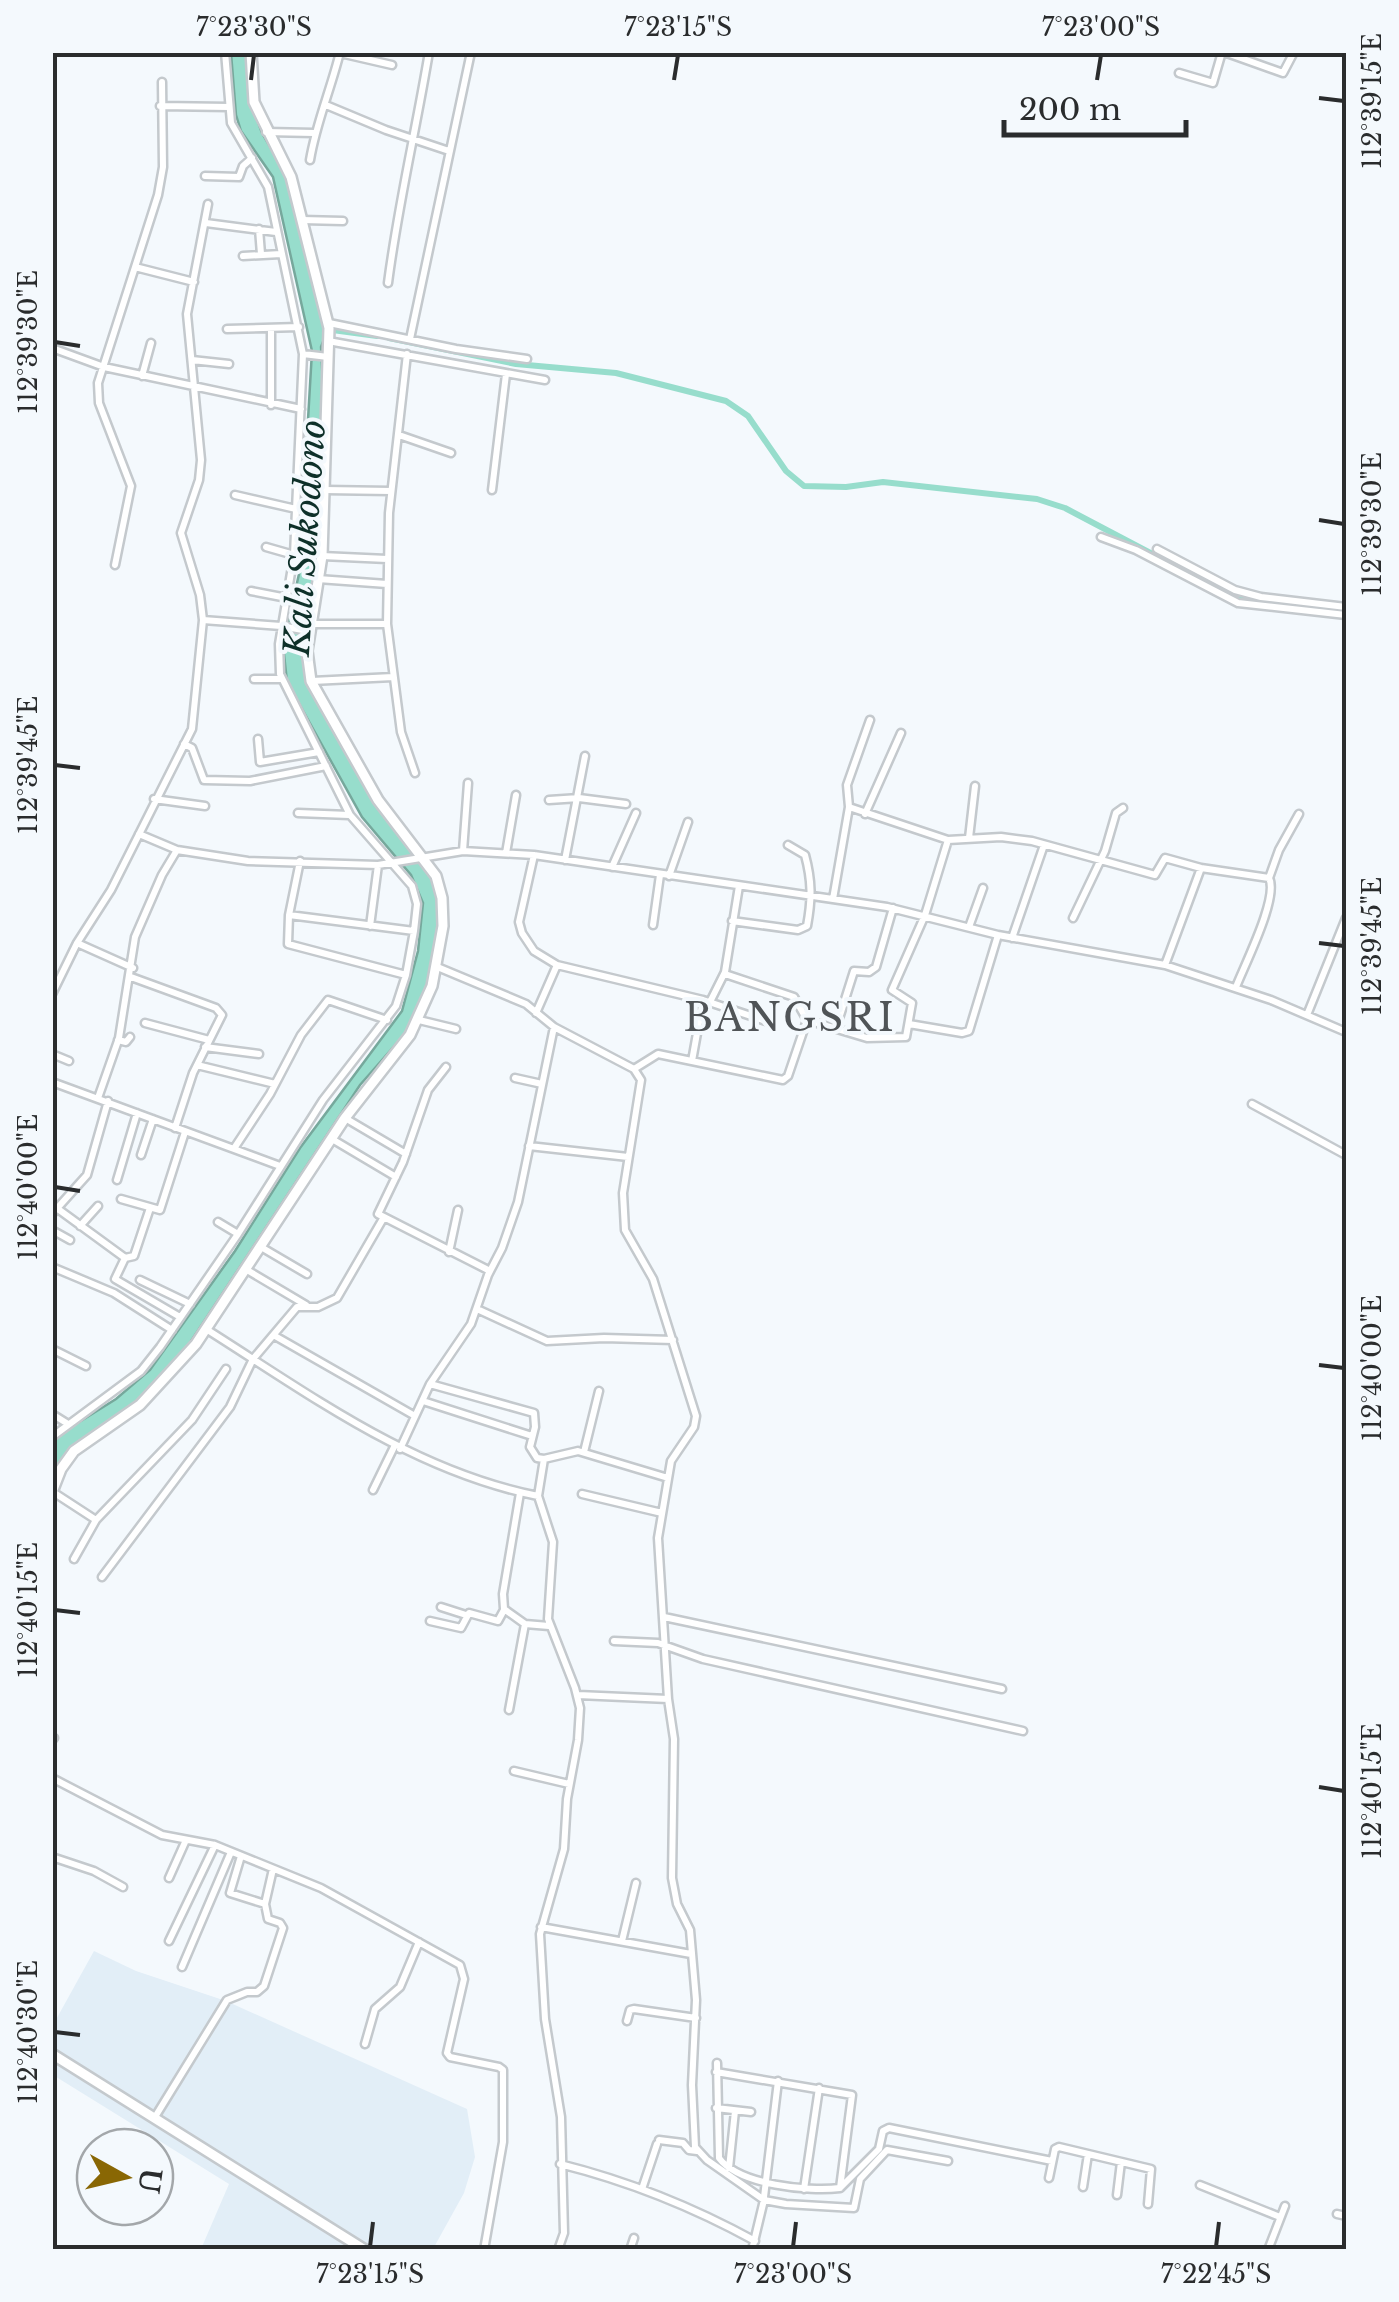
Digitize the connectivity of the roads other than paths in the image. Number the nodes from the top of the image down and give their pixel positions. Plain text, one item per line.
1 (224, 52) edge
2 (250, 52) edge
3 (429, 52) edge
4 (470, 52) edge
5 (1223, 52) edge
6 (1294, 52) edge
7 (340, 53) edge
8 (392, 65) dead end
9 (1178, 73) dead end
10 (162, 82) dead end
11 (326, 105) junction
12 (160, 106) junction
13 (229, 107) junction
14 (266, 132) junction
15 (314, 133) junction
16 (414, 140) junction
17 (449, 151) junction
18 (252, 158) junction
19 (310, 160) dead end
20 (205, 176) dead end
21 (208, 204) dead end
22 (301, 220) junction
23 (342, 220) dead end
24 (206, 223) junction
25 (258, 229) junction
26 (276, 232) junction
27 (261, 254) junction
28 (281, 254) junction
29 (243, 256) dead end
30 (135, 268) junction
31 (194, 282) junction
32 (388, 283) dead end
33 (299, 327) junction
34 (227, 329) dead end
35 (271, 329) junction
36 (328, 332) junction
37 (410, 339) junction
38 (151, 343) dead end
39 (52, 348) edge
40 (306, 354) junction
41 (408, 354) junction
42 (325, 356) junction
43 (527, 359) dead end
44 (192, 360) junction
45 (229, 364) dead end
46 (104, 368) junction
47 (506, 374) junction
48 (142, 376) junction
49 (545, 380) dead end
50 (192, 388) junction
51 (272, 405) junction
52 (300, 409) junction
53 (400, 436) junction
54 (452, 453) dead end
55 (325, 490) junction
56 (492, 490) dead end
57 (391, 491) junction
58 (234, 495) dead end
59 (296, 509) junction
60 (1101, 537) dead end
61 (266, 547) dead end
62 (1158, 549) dead end
63 (294, 555) junction
64 (322, 556) junction
65 (387, 558) junction
66 (115, 565) dead end
67 (318, 579) junction
68 (387, 584) junction
69 (251, 591) dead end
70 (287, 598) junction
71 (1346, 607) edge
72 (1346, 615) edge
73 (203, 620) junction
74 (387, 624) junction
75 (283, 626) junction
76 (309, 629) junction
77 (393, 677) junction
78 (254, 679) dead end
79 (282, 679) junction
80 (311, 681) junction
81 (870, 720) dead end
82 (901, 733) dead end
83 (258, 739) dead end
84 (184, 744) junction
85 (319, 752) junction
86 (585, 756) dead end
87 (326, 766) junction
88 (416, 774) dead end
89 (468, 782) dead end
90 (976, 786) dead end
91 (516, 795) dead end
92 (579, 798) junction
93 (154, 799) junction
94 (549, 800) dead end
95 (626, 804) dead end
96 (206, 806) dead end
97 (849, 807) junction
98 (1123, 808) dead end
99 (298, 813) dead end
100 (636, 813) dead end
101 (865, 814) junction
102 (1299, 814) dead end
103 (350, 816) junction
104 (688, 822) dead end
105 (139, 834) junction
106 (969, 838) junction
107 (948, 840) junction
108 (788, 845) dead end
109 (1044, 845) junction
110 (178, 850) junction
111 (463, 851) junction
112 (506, 853) junction
113 (534, 855) junction
114 (423, 858) junction
115 (565, 860) junction
116 (300, 861) junction
117 (1100, 862) junction
118 (397, 864) junction
119 (378, 865) junction
120 (612, 867) junction
121 (1201, 868) junction
122 (665, 875) junction
123 (1269, 878) junction
124 (739, 886) junction
125 (983, 888) dead end
126 (813, 896) junction
127 (833, 899) junction
128 (893, 908) junction
129 (289, 915) junction
130 (925, 916) junction
131 (1073, 918) dead end
132 (1346, 918) edge
133 (732, 921) junction
134 (370, 926) junction
135 (653, 926) dead end
136 (969, 927) junction
137 (414, 932) junction
138 (998, 935) junction
139 (1012, 936) junction
140 (78, 944) junction
141 (557, 965) junction
142 (435, 966) junction
143 (1166, 966) junction
144 (132, 973) junction
145 (725, 974) junction
146 (406, 976) junction
147 (1236, 987) junction
148 (52, 994) edge
149 (706, 1001) junction
150 (536, 1012) junction
151 (1307, 1016) junction
152 (387, 1020) junction
153 (419, 1020) junction
154 (807, 1020) junction
155 (769, 1022) dead end
156 (144, 1023) dead end
157 (909, 1024) junction
158 (456, 1028) dead end
159 (554, 1028) junction
160 (836, 1028) junction
161 (1346, 1032) edge
162 (130, 1037) dead end
163 (118, 1040) junction
164 (207, 1044) junction
165 (52, 1054) edge
166 (258, 1054) dead end
167 (692, 1060) junction
168 (70, 1061) dead end
169 (197, 1066) junction
170 (446, 1066) dead end
171 (634, 1069) junction
172 (515, 1078) dead end
173 (52, 1082) edge
174 (275, 1084) junction
175 (542, 1084) junction
176 (98, 1098) junction
177 (108, 1101) junction
178 (1252, 1104) dead end
179 (137, 1113) junction
180 (345, 1118) junction
181 (153, 1119) junction
182 (175, 1128) junction
183 (185, 1132) junction
184 (332, 1139) junction
185 (530, 1146) junction
186 (235, 1147) junction
187 (406, 1154) junction
188 (1346, 1155) edge
189 (141, 1156) dead end
190 (628, 1158) junction
191 (280, 1166) junction
192 (396, 1177) junction
193 (117, 1180) dead end
194 (121, 1199) dead end
195 (98, 1206) dead end
196 (56, 1208) edge
197 (150, 1208) junction
198 (458, 1210) dead end
199 (384, 1217) junction
200 (218, 1222) dead end
201 (80, 1226) junction
202 (52, 1230) edge
203 (238, 1234) junction
204 (70, 1240) dead end
205 (261, 1247) junction
206 (449, 1252) junction
207 (124, 1258) junction
208 (52, 1268) edge
209 (247, 1270) junction
210 (490, 1271) junction
211 (307, 1274) dead end
212 (140, 1280) dead end
213 (190, 1304) junction
214 (311, 1308) junction
215 (477, 1310) junction
216 (181, 1317) junction
217 (206, 1329) junction
218 (172, 1330) junction
219 (275, 1336) junction
220 (674, 1340) junction
221 (52, 1349) edge
222 (253, 1359) junction
223 (86, 1366) dead end
224 (226, 1369) dead end
225 (430, 1384) junction
226 (599, 1391) dead end
227 (422, 1400) junction
228 (52, 1414) edge
229 (415, 1416) junction
230 (68, 1424) junction
231 (532, 1436) junction
232 (52, 1437) edge
233 (397, 1448) junction
234 (584, 1452) junction
235 (544, 1459) junction
236 (668, 1478) junction
237 (373, 1490) dead end
238 (52, 1492) edge
239 (520, 1492) junction
240 (582, 1494) dead end
241 (538, 1496) junction
242 (662, 1513) junction
243 (96, 1520) junction
244 (74, 1559) dead end
245 (102, 1577) dead end
246 (441, 1608) dead end
247 (504, 1609) junction
248 (466, 1615) junction
249 (664, 1617) junction
250 (430, 1621) dead end
251 (525, 1624) junction
252 (550, 1626) junction
253 (614, 1641) dead end
254 (666, 1647) junction
255 (1002, 1688) dead end
256 (578, 1695) junction
257 (668, 1698) junction
258 (509, 1710) dead end
259 (1022, 1731) dead end
260 (514, 1771) dead end
261 (52, 1778) edge
262 (569, 1784) junction
263 (186, 1840) junction
264 (216, 1845) junction
265 (230, 1852) junction
266 (241, 1856) junction
267 (52, 1857) edge
268 (273, 1869) junction
269 (168, 1878) dead end
270 (636, 1884) dead end
271 (123, 1887) dead end
272 (265, 1904) junction
273 (541, 1928) junction
274 (170, 1940) dead end
275 (622, 1940) junction
276 (419, 1942) junction
277 (691, 1954) junction
278 (182, 1968) dead end
279 (697, 2018) junction
280 (628, 2021) dead end
281 (365, 2044) dead end
282 (52, 2054) edge
283 (778, 2081) junction
284 (819, 2088) junction
285 (716, 2108) junction
286 (735, 2110) junction
287 (751, 2112) dead end
288 (155, 2117) junction
289 (697, 2151) junction
290 (1088, 2154) junction
291 (1052, 2160) junction
292 (948, 2161) dead end
293 (1121, 2162) junction
294 (560, 2164) junction
295 (728, 2168) junction
296 (1049, 2178) dead end
297 (767, 2181) junction
298 (1200, 2185) dead end
299 (1083, 2187) dead end
300 (840, 2188) junction
301 (642, 2189) junction
302 (804, 2189) junction
303 (1117, 2194) dead end
304 (764, 2198) junction
305 (1148, 2204) dead end
306 (1285, 2206) dead end
307 (1337, 2214) dead end
308 (1346, 2216) edge
309 (1280, 2217) junction
310 (634, 2238) dead end
311 (755, 2240) junction
312 (365, 2250) edge
313 (484, 2250) edge
314 (558, 2250) edge
315 (630, 2250) edge
316 (752, 2250) edge
317 (1268, 2250) edge

1 - 13 street
2 - 14 main road
3 - 16 street
4 - 17 street
5 - 6 street
5 - 9 street
7 - 8 street
7 - 11 street
10 - 12 street
11 - 15 street
11 - 16 street
12 - 13 street
12 - 30 street
13 - 18 street
14 - 15 street
14 - 22 main road
15 - 19 street
16 - 17 street
16 - 32 street
17 - 37 street
18 - 20 street
18 - 26 street
21 - 24 street
22 - 23 street
22 - 36 main road
24 - 25 street
24 - 31 street
25 - 26 street
25 - 27 street
26 - 28 street
27 - 28 street
27 - 29 street
28 - 33 street
30 - 31 street
30 - 46 street
31 - 44 street
33 - 35 street
33 - 40 street
34 - 35 street
35 - 51 street
36 - 37 street
36 - 41 street
36 - 42 main road
37 - 43 street
38 - 48 street
39 - 46 street
40 - 42 street
40 - 52 street
41 - 47 street
41 - 53 street
42 - 55 main road
44 - 45 street
44 - 50 street
46 - 48 street
46 - 66 street
47 - 49 street
47 - 56 street
48 - 50 street
50 - 51 street
50 - 73 street
51 - 52 street
52 - 59 street
53 - 54 street
53 - 57 street
55 - 57 street
55 - 64 main road
57 - 65 street
58 - 59 street
59 - 63 street
60 - 72 street
61 - 63 street
62 - 71 street
63 - 70 street
64 - 65 street
64 - 67 main road
65 - 68 street
67 - 68 street
67 - 76 main road
68 - 74 street
69 - 70 street
70 - 75 street
73 - 75 street
73 - 84 street
74 - 76 street
74 - 77 street
75 - 76 street
75 - 79 street
76 - 80 main road
77 - 80 street
77 - 88 street
78 - 79 street
79 - 85 street
80 - 114 main road
81 - 97 street
82 - 101 street
83 - 85 street
84 - 87 street
84 - 93 street
85 - 87 street
86 - 92 street
87 - 103 street
89 - 111 street
90 - 106 street
91 - 112 street
92 - 94 street
92 - 95 street
92 - 115 street
93 - 96 street
93 - 105 street
97 - 101 street
97 - 127 street
98 - 117 street
99 - 103 street
100 - 120 street
101 - 107 street
102 - 123 street
103 - 118 street
104 - 122 street
105 - 110 street
105 - 140 street
106 - 107 street
106 - 109 street
107 - 130 street
108 - 126 street
109 - 117 street
109 - 139 street
110 - 116 street
110 - 144 street
111 - 112 street
111 - 114 street
112 - 113 street
113 - 115 street
113 - 141 street
114 - 118 street
114 - 142 main road
115 - 120 street
116 - 119 street
116 - 129 street
117 - 121 street
117 - 131 street
118 - 119 street
118 - 137 street
119 - 134 street
120 - 122 street
121 - 123 street
121 - 143 street
122 - 124 street
122 - 135 street
123 - 147 street
124 - 126 street
124 - 133 street
125 - 136 street
126 - 127 street
126 - 133 street
127 - 128 street
128 - 130 street
128 - 160 street
129 - 134 street
129 - 146 street
130 - 136 street
130 - 157 street
132 - 151 street
133 - 145 street
134 - 137 street
136 - 138 street
137 - 146 street
138 - 139 street
138 - 157 street
139 - 143 street
140 - 144 street
140 - 148 street
141 - 149 street
141 - 150 street
142 - 150 street
142 - 153 main road
143 - 147 street
144 - 163 street
144 - 164 street
145 - 149 street
145 - 154 street
146 - 152 street
147 - 151 street
149 - 155 street
149 - 167 street
150 - 159 street
151 - 161 street
152 - 174 street
152 - 191 street
153 - 158 street
153 - 180 main road
154 - 160 street
154 - 167 street
156 - 164 street
157 - 160 street
159 - 171 street
159 - 175 street
162 - 163 street
163 - 176 street
164 - 166 street
164 - 169 street
165 - 168 street
167 - 171 street
169 - 174 street
169 - 182 street
170 - 187 street
171 - 190 street
172 - 175 street
173 - 176 street
174 - 186 street
175 - 185 street
176 - 177 street
177 - 179 street
177 - 196 street
178 - 188 street
179 - 181 street
179 - 193 street
180 - 184 main road
180 - 187 street
181 - 182 street
181 - 189 street
182 - 183 street
183 - 186 street
183 - 197 street
184 - 192 street
184 - 205 main road
185 - 190 street
185 - 210 street
186 - 191 street
187 - 192 street
190 - 220 street
191 - 203 street
192 - 199 street
194 - 197 street
195 - 201 street
196 - 201 street
197 - 207 street
198 - 206 street
199 - 206 street
199 - 214 street
200 - 203 street
201 - 207 street
202 - 204 street
203 - 213 street
205 - 209 main road
205 - 211 street
206 - 210 street
207 - 216 street
208 - 218 street
209 - 214 street
209 - 217 main road
210 - 215 street
212 - 213 street
213 - 216 street
214 - 219 street
215 - 220 street
215 - 225 street
216 - 218 street
217 - 222 street
217 - 238 main road
218 - 230 street
219 - 222 street
219 - 229 street
220 - 236 street
221 - 223 street
222 - 233 street
222 - 245 street
224 - 243 street
225 - 227 street
225 - 231 street
226 - 234 street
227 - 229 street
227 - 231 street
228 - 230 street
229 - 233 street
230 - 232 street
231 - 235 street
233 - 237 street
233 - 239 street
234 - 235 street
234 - 236 street
235 - 241 street
236 - 242 street
238 - 243 street
239 - 241 street
239 - 247 street
240 - 242 street
241 - 252 street
242 - 249 street
243 - 244 street
246 - 248 street
247 - 248 street
247 - 251 street
248 - 250 street
249 - 254 street
249 - 255 street
251 - 252 street
251 - 258 street
252 - 256 street
253 - 254 street
254 - 257 street
254 - 259 street
256 - 257 street
256 - 262 street
257 - 277 street
260 - 262 street
261 - 263 street
262 - 273 street
263 - 264 street
263 - 269 street
264 - 265 street
264 - 274 street
265 - 266 street
265 - 278 street
266 - 268 street
266 - 272 street
267 - 271 street
268 - 272 street
268 - 276 street
270 - 275 street
272 - 288 street
273 - 275 street
273 - 294 street
275 - 277 street
276 - 281 street
276 - 313 street
277 - 279 street
279 - 280 street
279 - 289 street
282 - 288 main road
283 - 284 street
283 - 285 street
283 - 297 street
284 - 300 street
284 - 302 street
285 - 286 street
285 - 295 street
286 - 287 street
286 - 295 street
288 - 312 main road
289 - 301 street
289 - 304 street
290 - 291 street
290 - 293 street
290 - 299 street
291 - 296 street
291 - 300 street
292 - 304 street
293 - 303 street
293 - 305 street
294 - 301 street
294 - 314 street
295 - 297 street
297 - 302 street
297 - 304 street
298 - 309 street
300 - 302 street
301 - 311 street
304 - 311 street
306 - 309 street
307 - 308 street
309 - 317 street
310 - 315 street
311 - 316 street

